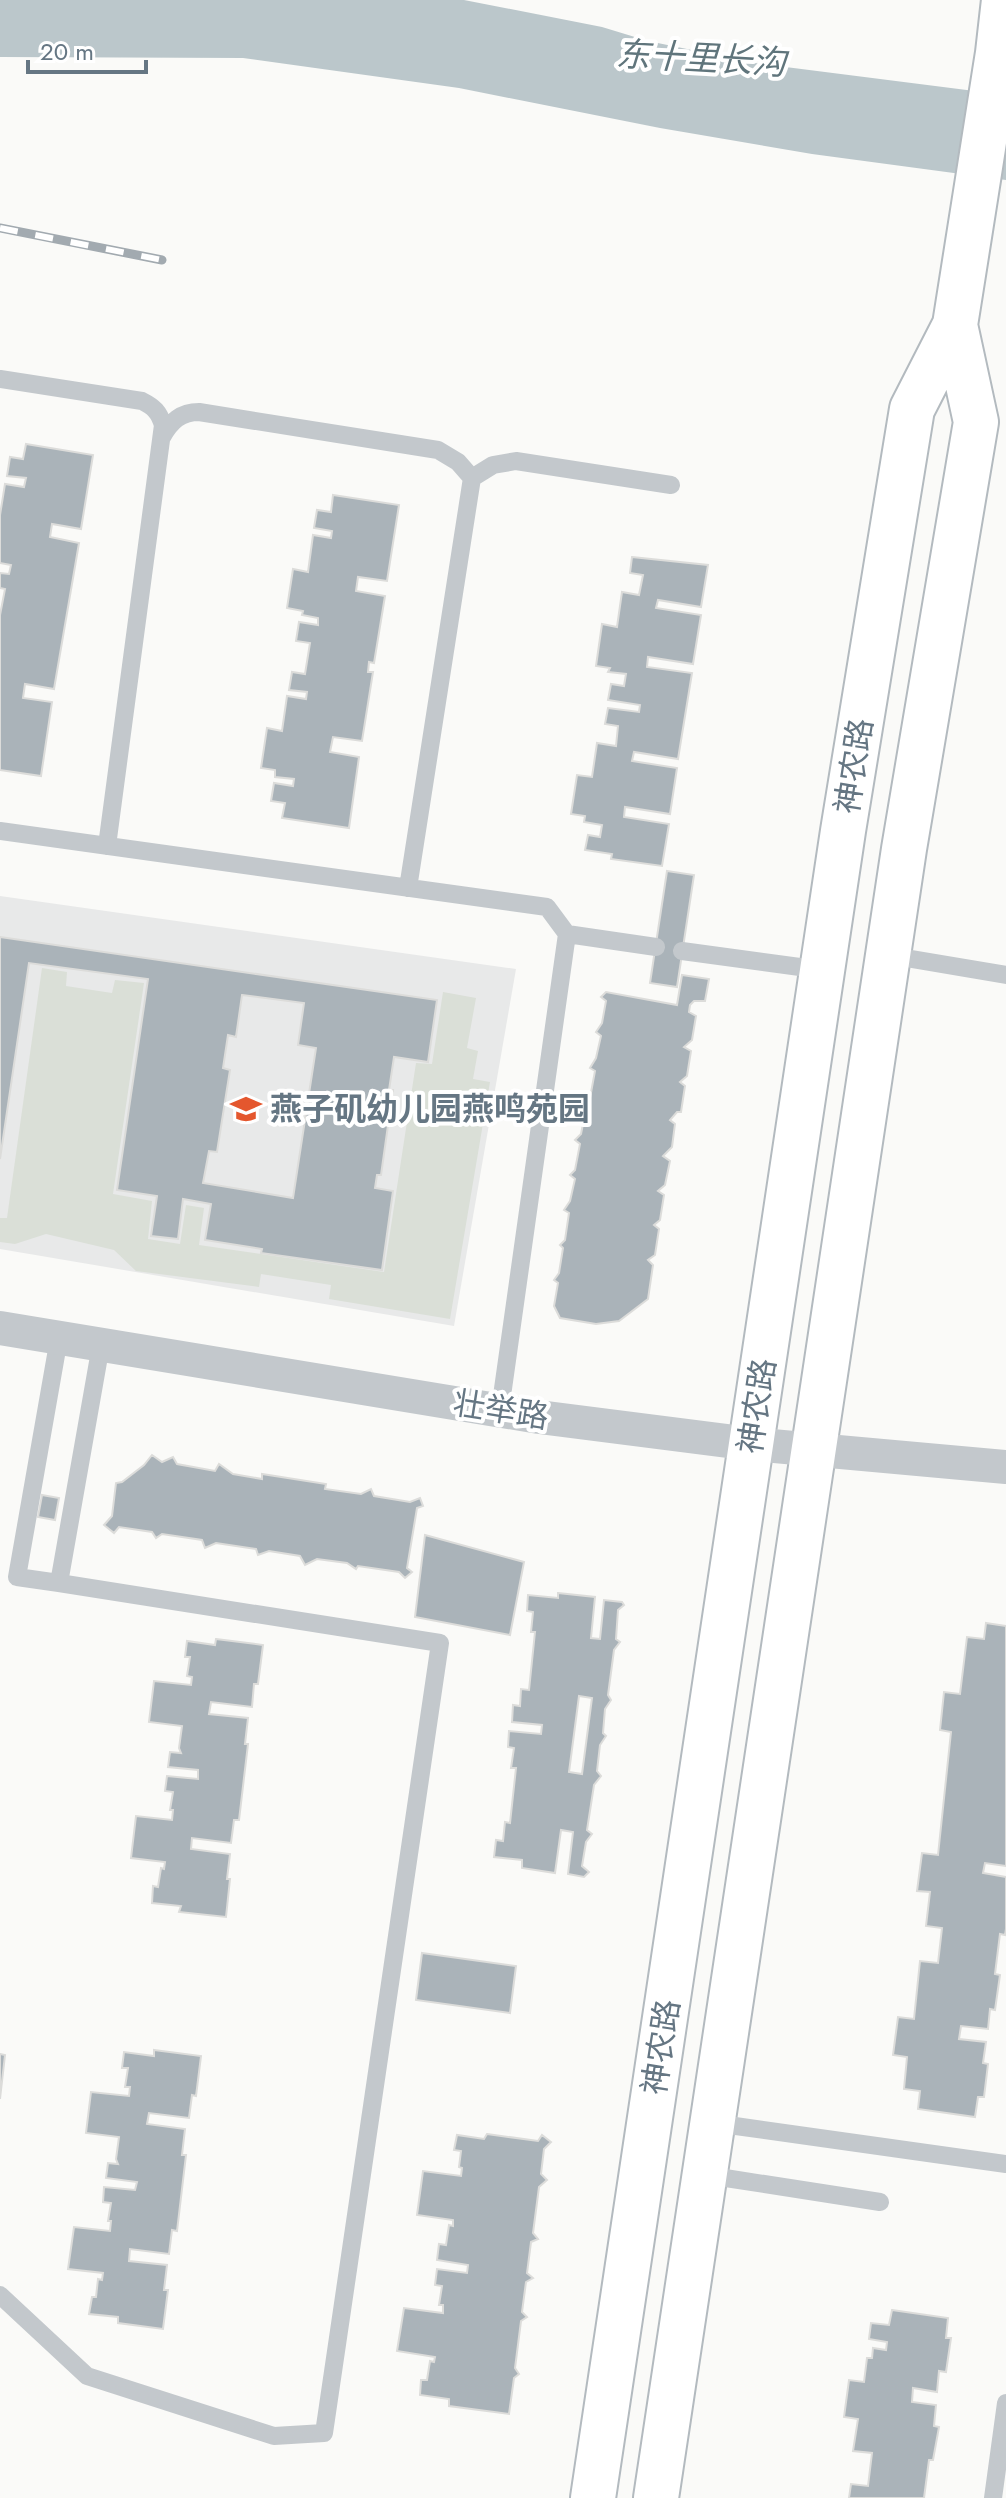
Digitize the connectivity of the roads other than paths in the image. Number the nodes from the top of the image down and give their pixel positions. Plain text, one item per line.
1 (1004, 0) edge
2 (955, 325) junction
3 (0, 379) edge
4 (162, 437) junction
5 (472, 478) junction
6 (671, 485) dead end
7 (0, 831) edge
8 (107, 846) junction
9 (408, 888) junction
10 (567, 934) junction
11 (656, 947) dead end
12 (682, 951) dead end
13 (888, 955) junction
14 (822, 970) junction
15 (1006, 975) edge
16 (0, 1328) edge
17 (59, 1338) junction
18 (101, 1345) junction
19 (500, 1410) junction
20 (751, 1444) junction
21 (812, 1449) junction
22 (1006, 1467) edge
23 (9, 1576) edge
24 (59, 1583) junction
25 (714, 2123) junction
26 (1006, 2164) edge
27 (706, 2175) junction
28 (880, 2202) dead end
29 (0, 2295) edge
30 (1006, 2403) edge
31 (593, 2498) edge
32 (656, 2498) edge
33 (993, 2498) edge

1 - 2 street, 神农路
2 - 13 street, 神农路
2 - 14 street, 神农路
3 - 4 lane
4 - 5 lane
4 - 8 lane
5 - 6 lane
5 - 9 lane
7 - 8 lane
8 - 9 lane
9 - 10 lane
10 - 11 lane
10 - 19 lane
12 - 14 lane
13 - 15 lane
13 - 21 street, 神农路
14 - 20 street, 神农路
16 - 17 street, 壮举路
17 - 18 street, 壮举路
17 - 23 lane
18 - 19 street, 壮举路
18 - 24 lane
19 - 20 street, 壮举路
20 - 21 street, 壮举路
20 - 31 street, 神农路
21 - 22 street, 壮举路
21 - 25 street, 神农路
23 - 24 lane
24 - 29 lane
25 - 26 lane
25 - 27 street, 神农路
27 - 28 lane
27 - 32 street, 神农路
30 - 33 lane

